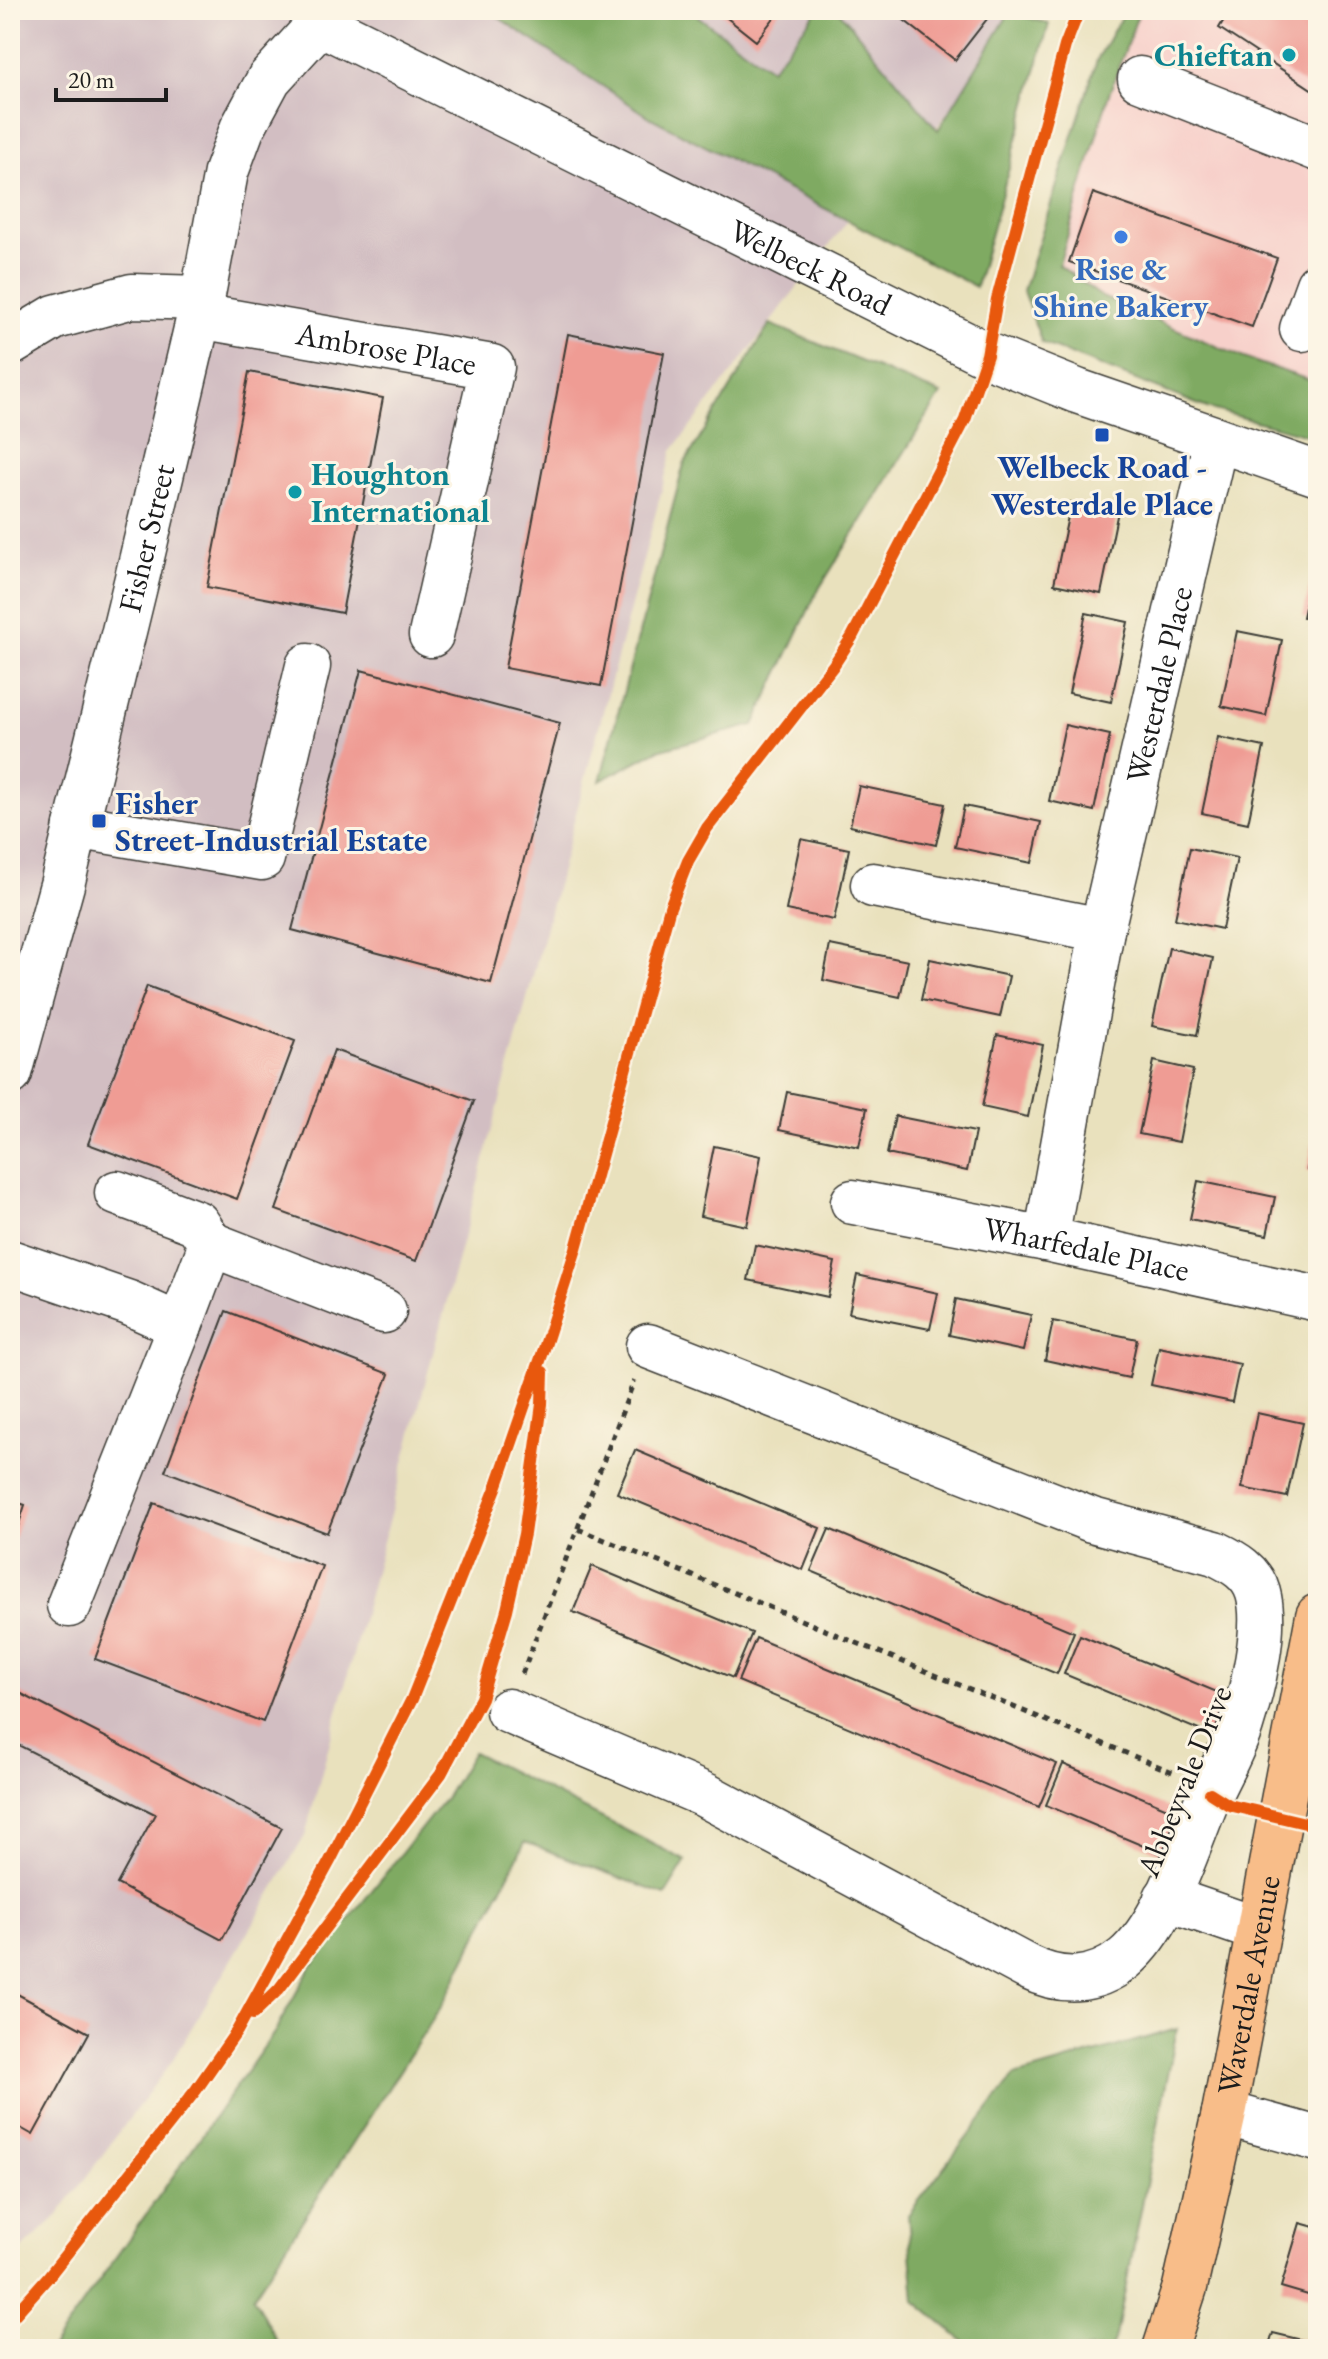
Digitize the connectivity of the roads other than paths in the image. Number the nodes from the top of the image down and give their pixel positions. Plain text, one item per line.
1 (320, 16) edge
2 (1140, 79) dead end
3 (1318, 149) edge
4 (1318, 285) edge
5 (200, 307) junction
6 (1302, 329) dead end
7 (10, 344) edge
8 (1216, 439) junction
9 (1318, 474) edge
10 (431, 635) dead end
11 (308, 666) dead end
12 (76, 826) junction
13 (873, 885) dead end
14 (1102, 930) junction
15 (10, 1073) edge
16 (117, 1193) dead end
17 (853, 1202) dead end
18 (1046, 1239) junction
19 (211, 1244) junction
20 (10, 1262) edge
21 (1318, 1299) edge
22 (384, 1311) dead end
23 (180, 1326) junction
24 (648, 1346) road end
25 (69, 1605) dead end
26 (1318, 1616) edge
27 (508, 1711) road end
28 (1166, 1898) junction
29 (1259, 1930) junction
30 (1224, 2113) junction
31 (1318, 2139) edge
32 (1165, 2349) edge

1 - 5 street, Fisher Street
1 - 8 street, Welbeck Road
2 - 3 street
4 - 6 street
5 - 7 street
5 - 10 street, Ambrose Place
5 - 12 street, Fisher Street
8 - 9 street, Welbeck Road
8 - 14 street, Westerdale Place
11 - 12 street
12 - 15 street, Fisher Street
13 - 14 street
14 - 18 street, Westerdale Place
16 - 19 street
17 - 18 street, Wharfedale Place
18 - 21 street, Wharfedale Place
19 - 22 street
19 - 23 street
20 - 23 street
23 - 25 street
24 - 28 street, Abbeyvale Drive
26 - 29 main road, Waverdale Avenue
27 - 28 street, Abbeyvale Drive
28 - 29 street, Abbeyvale Drive
29 - 30 main road, Waverdale Avenue
30 - 31 street
30 - 32 main road, Waverdale Avenue

